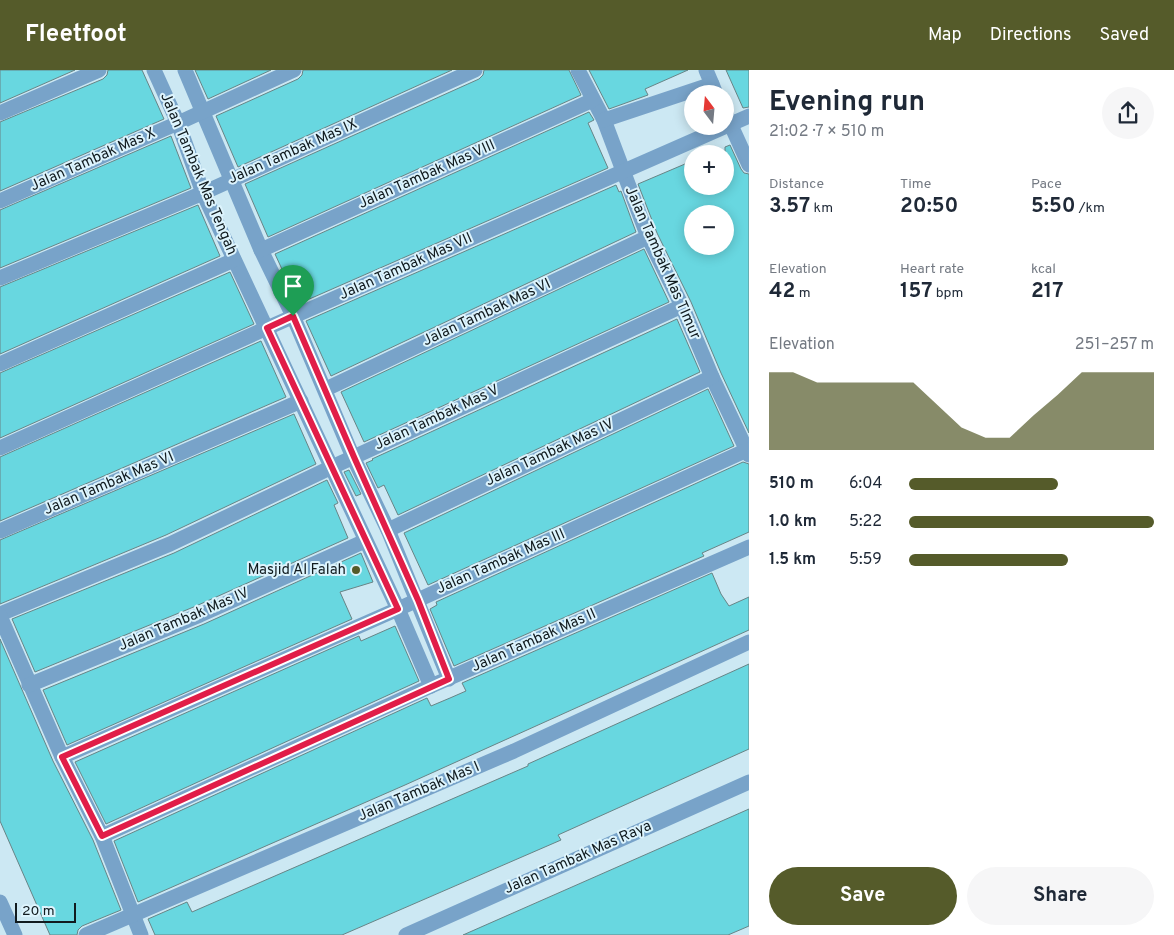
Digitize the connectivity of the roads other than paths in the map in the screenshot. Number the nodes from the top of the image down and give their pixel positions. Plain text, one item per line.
1 (98, 70) edge
2 (154, 70) edge
3 (185, 70) edge
4 (294, 70) edge
5 (475, 70) edge
6 (578, 70) edge
7 (706, 70) edge
8 (712, 85) edge
9 (684, 97) edge
10 (593, 100) junction
11 (202, 112) junction
12 (0, 113) edge
13 (749, 116) edge
14 (734, 117) edge
15 (604, 120) junction
16 (178, 123) junction
17 (734, 131) edge
18 (695, 135) edge
19 (749, 165) edge
20 (622, 172) junction
21 (232, 180) junction
22 (204, 193) junction
23 (0, 201) edge
24 (648, 236) junction
25 (262, 250) junction
26 (234, 260) junction
27 (0, 278) edge
28 (682, 306) junction
29 (293, 316) junction
30 (267, 328) junction
31 (0, 364) edge
32 (712, 377) junction
33 (326, 389) junction
34 (301, 401) junction
35 (0, 448) edge
36 (748, 453) edge
37 (354, 457) junction
38 (332, 467) junction
39 (388, 530) junction
40 (0, 531) edge
41 (365, 541) junction
42 (749, 547) edge
43 (418, 600) junction
44 (398, 609) junction
45 (0, 615) edge
46 (749, 642) edge
47 (449, 679) junction
48 (29, 685) junction
49 (430, 686) junction
50 (62, 757) junction
51 (749, 782) edge
52 (102, 836) junction
53 (0, 902) edge
54 (132, 914) junction
55 (15, 935) edge
56 (86, 935) edge
57 (141, 935) edge
58 (406, 935) edge

1 - 12 street
2 - 16 street, Jalan Tambak Mas Tengah
3 - 11 street, Jalan Tambak Mas Tengah
4 - 11 street, Jalan Tambak Mas X
5 - 21 street, Jalan Tambak Mas IX
6 - 10 street, Jalan Tambak Mas TImur
7 - 8 street
9 - 15 street
10 - 15 street, Jalan Tambak Mas TImur
10 - 25 street, Jalan Tambak Mas VIII
11 - 16 street, Jalan Tambak Mas X
11 - 21 street, Jalan Tambak Mas Tengah
13 - 14 street, Jalan Tambak Mas VII
15 - 20 street, Jalan Tambak Mas TImur
16 - 22 street, Jalan Tambak Mas Tengah
16 - 23 street, Jalan Tambak Mas X
17 - 19 street
18 - 20 street, Jalan Tambak Mas VII
20 - 24 street, Jalan Tambak Mas TImur
20 - 29 street, Jalan Tambak Mas VII
21 - 22 street, Jalan Tambak Mas IX
21 - 25 street, Jalan Tambak Mas Tengah
22 - 26 street, Jalan Tambak Mas Tengah
22 - 27 street, Jalan Tambak Mas IX
24 - 28 street, Jalan Tambak Mas TImur
24 - 33 street, Jalan Tambak Mas VI
25 - 29 street, Jalan Tambak Mas Tengah
26 - 30 street, Jalan Tambak Mas Tengah
26 - 31 street
28 - 32 street, Jalan Tambak Mas TImur
28 - 37 street, Jalan Tambak Mas V
29 - 30 street, Jalan Tambak Mas VII
29 - 33 street, Jalan Tambak Mas Tengah
30 - 34 street, Jalan Tambak Mas Tengah
30 - 35 street, Jalan Tambak Mas VII
32 - 36 street, Jalan Tambak Mas TImur
32 - 39 street, Jalan Tambak Mas IV
33 - 37 street, Jalan Tambak Mas Tengah
34 - 38 street, Jalan Tambak Mas Tengah
34 - 40 street, Jalan Tambak Mas VI
36 - 43 street, Jalan Tambak Mas III
37 - 38 street, Jalan Tambak Mas V
37 - 39 street, Jalan Tambak Mas Tengah
38 - 41 street, Jalan Tambak Mas Tengah
38 - 45 street, Jalan Tambak Mas V
39 - 43 street, Jalan Tambak Mas Tengah
41 - 44 street, Jalan Tambak Mas Tengah
41 - 48 street, Jalan Tambak Mas IV
42 - 47 street, Jalan Tambak Mas II
43 - 44 street, Jalan Tambak Mas III
43 - 47 street, Jalan Tambak Mas Tengah
44 - 49 street, Jalan Tambak Mas Tengah
44 - 50 street, Jalan Tambak Mas III
45 - 48 street
46 - 54 street, Jalan Tambak Mas I
47 - 49 street, Jalan Tambak Mas II
48 - 50 street
49 - 52 street, Jalan Tambak Mas II
50 - 52 street
51 - 58 street, Jalan Tambak Mas Raya
52 - 54 street
53 - 55 street
54 - 56 street, Jalan Tambak Mas I
54 - 57 street

